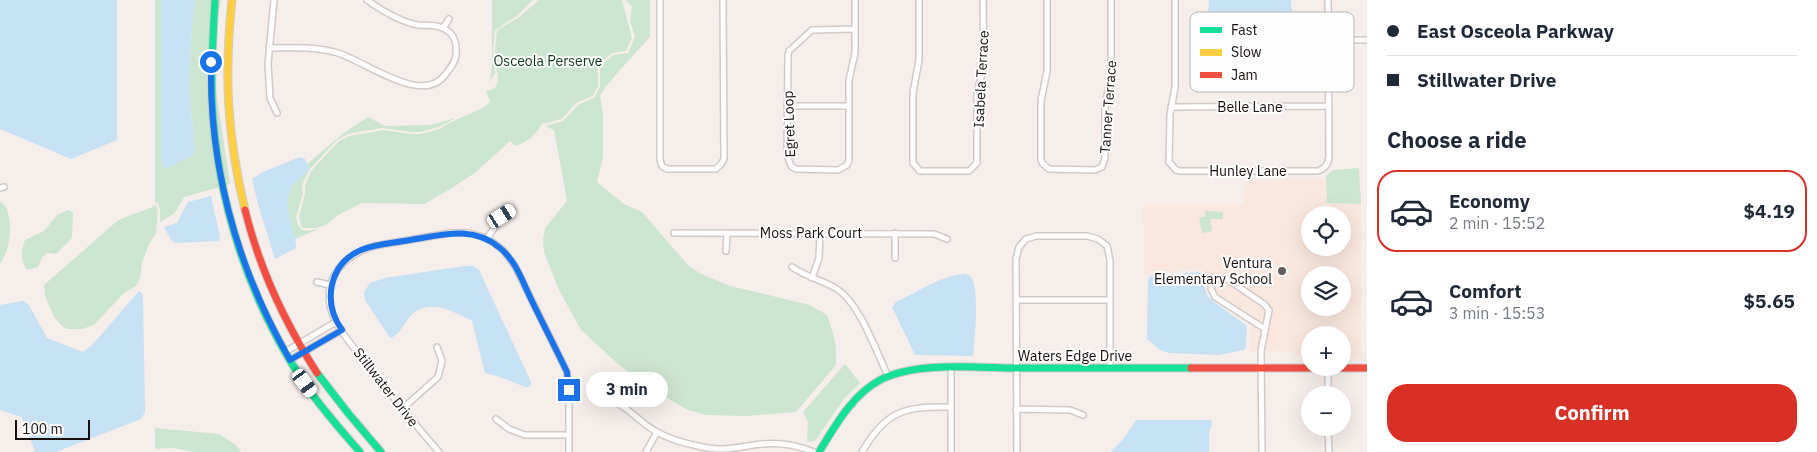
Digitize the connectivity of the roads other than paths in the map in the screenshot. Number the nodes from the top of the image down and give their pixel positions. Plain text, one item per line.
1 (215, 0) edge
2 (232, 0) edge
3 (274, 0) edge
4 (367, 0) edge
5 (660, 0) edge
6 (723, 0) edge
7 (855, 0) edge
8 (919, 0) edge
9 (983, 0) edge
10 (1047, 0) edge
11 (1111, 0) edge
12 (1175, 0) edge
13 (449, 19) dead end
14 (443, 28) junction
15 (855, 29) junction
16 (1354, 40) edge
17 (1367, 40) edge
18 (269, 48) junction
19 (1329, 92) edge
20 (788, 106) junction
21 (850, 106) junction
22 (1329, 106) junction
23 (1171, 107) junction
24 (277, 113) dead end
25 (512, 210) dead end
26 (674, 233) dead end
27 (726, 233) junction
28 (820, 233) junction
29 (895, 233) junction
30 (487, 238) junction
31 (947, 239) dead end
32 (726, 251) dead end
33 (895, 258) dead end
34 (792, 267) dead end
35 (812, 278) junction
36 (317, 282) dead end
37 (330, 285) junction
38 (1016, 300) junction
39 (1110, 300) junction
40 (336, 322) junction
41 (1265, 329) junction
42 (342, 330) junction
43 (299, 344) junction
44 (437, 347) dead end
45 (286, 352) junction
46 (304, 352) junction
47 (290, 360) junction
48 (951, 368) junction
49 (1016, 368) junction
50 (1110, 368) junction
51 (1262, 368) junction
52 (1301, 368) edge
53 (1351, 368) edge
54 (1367, 368) edge
55 (888, 376) junction
56 (614, 402) dead end
57 (951, 407) junction
58 (402, 409) junction
59 (1016, 409) junction
60 (1082, 415) dead end
61 (496, 418) dead end
62 (657, 432) junction
63 (568, 435) junction
64 (1328, 436) edge
65 (360, 452) edge
66 (381, 452) edge
67 (439, 452) edge
68 (569, 452) edge
69 (646, 452) edge
70 (814, 452) edge
71 (819, 452) edge
72 (862, 452) edge
73 (951, 452) edge
74 (1017, 452) edge
75 (1262, 452) edge
76 (1328, 452) edge

1 - 45 main road
2 - 43 main road
3 - 18 street
4 - 14 street
5 - 6 street
7 - 15 street, Egret Loop
8 - 9 street, Isabela Terrace
10 - 11 street, Tanner Terrace
12 - 23 street, Hunley Lane
13 - 14 street
14 - 18 street
15 - 20 street, Egret Loop
15 - 21 street, Egret Loop
16 - 17 street
18 - 24 street
19 - 22 street, Hunley Lane
20 - 21 street
20 - 21 street, Egret Loop
22 - 23 street, Belle Lane
22 - 23 street, Hunley Lane
25 - 30 street
26 - 27 street, Moss Park Court
27 - 28 street, Moss Park Court
27 - 32 street
28 - 29 street, Moss Park Court
28 - 35 street
29 - 31 street, Moss Park Court
29 - 33 street
30 - 37 street
30 - 63 street
34 - 35 street
35 - 55 street
36 - 37 street
37 - 40 street, Stillwater Drive
38 - 39 street
38 - 39 street
38 - 49 street
39 - 50 street
40 - 42 street, Stillwater Drive
40 - 43 street
41 - 41 street
41 - 51 street
42 - 46 street
42 - 58 street, Stillwater Drive
43 - 45 street
43 - 46 main road
44 - 58 street
45 - 47 main road
46 - 47 street
46 - 66 main road
47 - 65 main road
48 - 49 main road, Waters Edge Drive
48 - 55 main road, Waters Edge Drive
48 - 57 street
49 - 50 main road, Waters Edge Drive
49 - 59 street
50 - 51 main road, Waters Edge Drive
51 - 52 main road, Waters Edge Drive
51 - 75 street
53 - 54 main road, Waters Edge Drive
55 - 71 main road, Waters Edge Drive
56 - 62 street
57 - 72 street
57 - 73 street
58 - 67 street, Stillwater Drive
59 - 60 street
59 - 74 street
61 - 63 street
62 - 69 street
62 - 70 street
63 - 68 street
64 - 76 street

